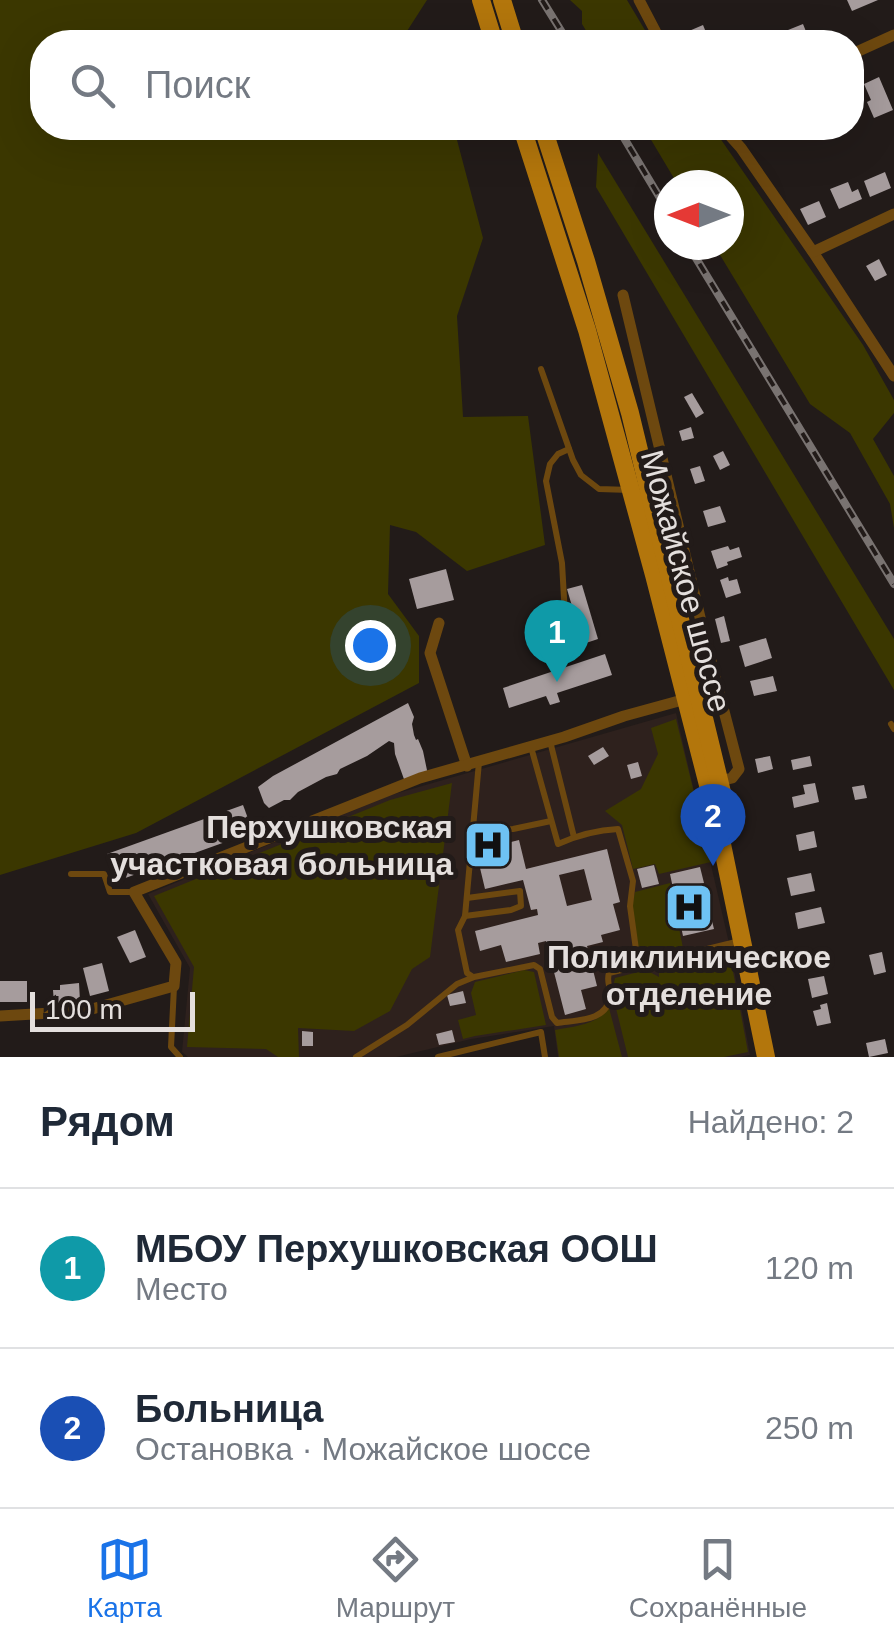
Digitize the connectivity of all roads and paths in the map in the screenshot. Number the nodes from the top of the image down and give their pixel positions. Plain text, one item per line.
1 (481, 0) edge
2 (502, 0) edge
3 (639, 0) edge
4 (490, 30) edge
5 (511, 30) edge
6 (655, 30) edge
7 (894, 35) edge
8 (864, 49) edge
9 (526, 140) edge
10 (547, 140) edge
11 (734, 140) edge
12 (894, 214) edge
13 (813, 252) junction
14 (623, 295) dead end
15 (541, 368) dead end
16 (894, 376) edge
17 (569, 449) junction
18 (631, 490) junction
19 (439, 623) dead end
20 (566, 634) dead end
21 (686, 699) junction
22 (550, 742) junction
23 (531, 747) junction
24 (473, 764) junction
25 (720, 781) junction
26 (551, 821) junction
27 (474, 831) junction
28 (574, 837) junction
29 (70, 874) dead end
30 (134, 892) junction
31 (467, 898) junction
32 (465, 916) junction
33 (742, 940) junction
34 (638, 964) junction
35 (474, 978) junction
36 (174, 986) junction
37 (0, 1016) edge
38 (180, 1057) edge
39 (356, 1057) edge
40 (438, 1057) edge
41 (544, 1057) edge
42 (766, 1057) edge
43 (778, 1057) edge

1 - 4 main road
2 - 5 main road
3 - 6 street
7 - 8 street
9 - 18 main road, Можайское шоссе
10 - 25 main road, Можайское шоссе
11 - 13 street
12 - 13 street
13 - 16 street
14 - 25 street
15 - 17 lane
17 - 18 lane
17 - 20 lane
18 - 21 main road, Можайское шоссе
19 - 24 street
21 - 22 street
21 - 33 main road, Можайское шоссе
22 - 23 street
22 - 28 lane
23 - 24 street
23 - 26 lane
24 - 27 lane
24 - 30 street
25 - 43 main road, Можайское шоссе
26 - 27 lane
26 - 28 lane
27 - 31 lane
28 - 34 lane
29 - 30 lane
30 - 36 street
31 - 32 lane
31 - 32 lane
32 - 35 lane
33 - 34 lane
33 - 42 main road, Можайское шоссе
34 - 35 lane
35 - 39 lane
36 - 37 street
36 - 38 lane
40 - 41 lane

